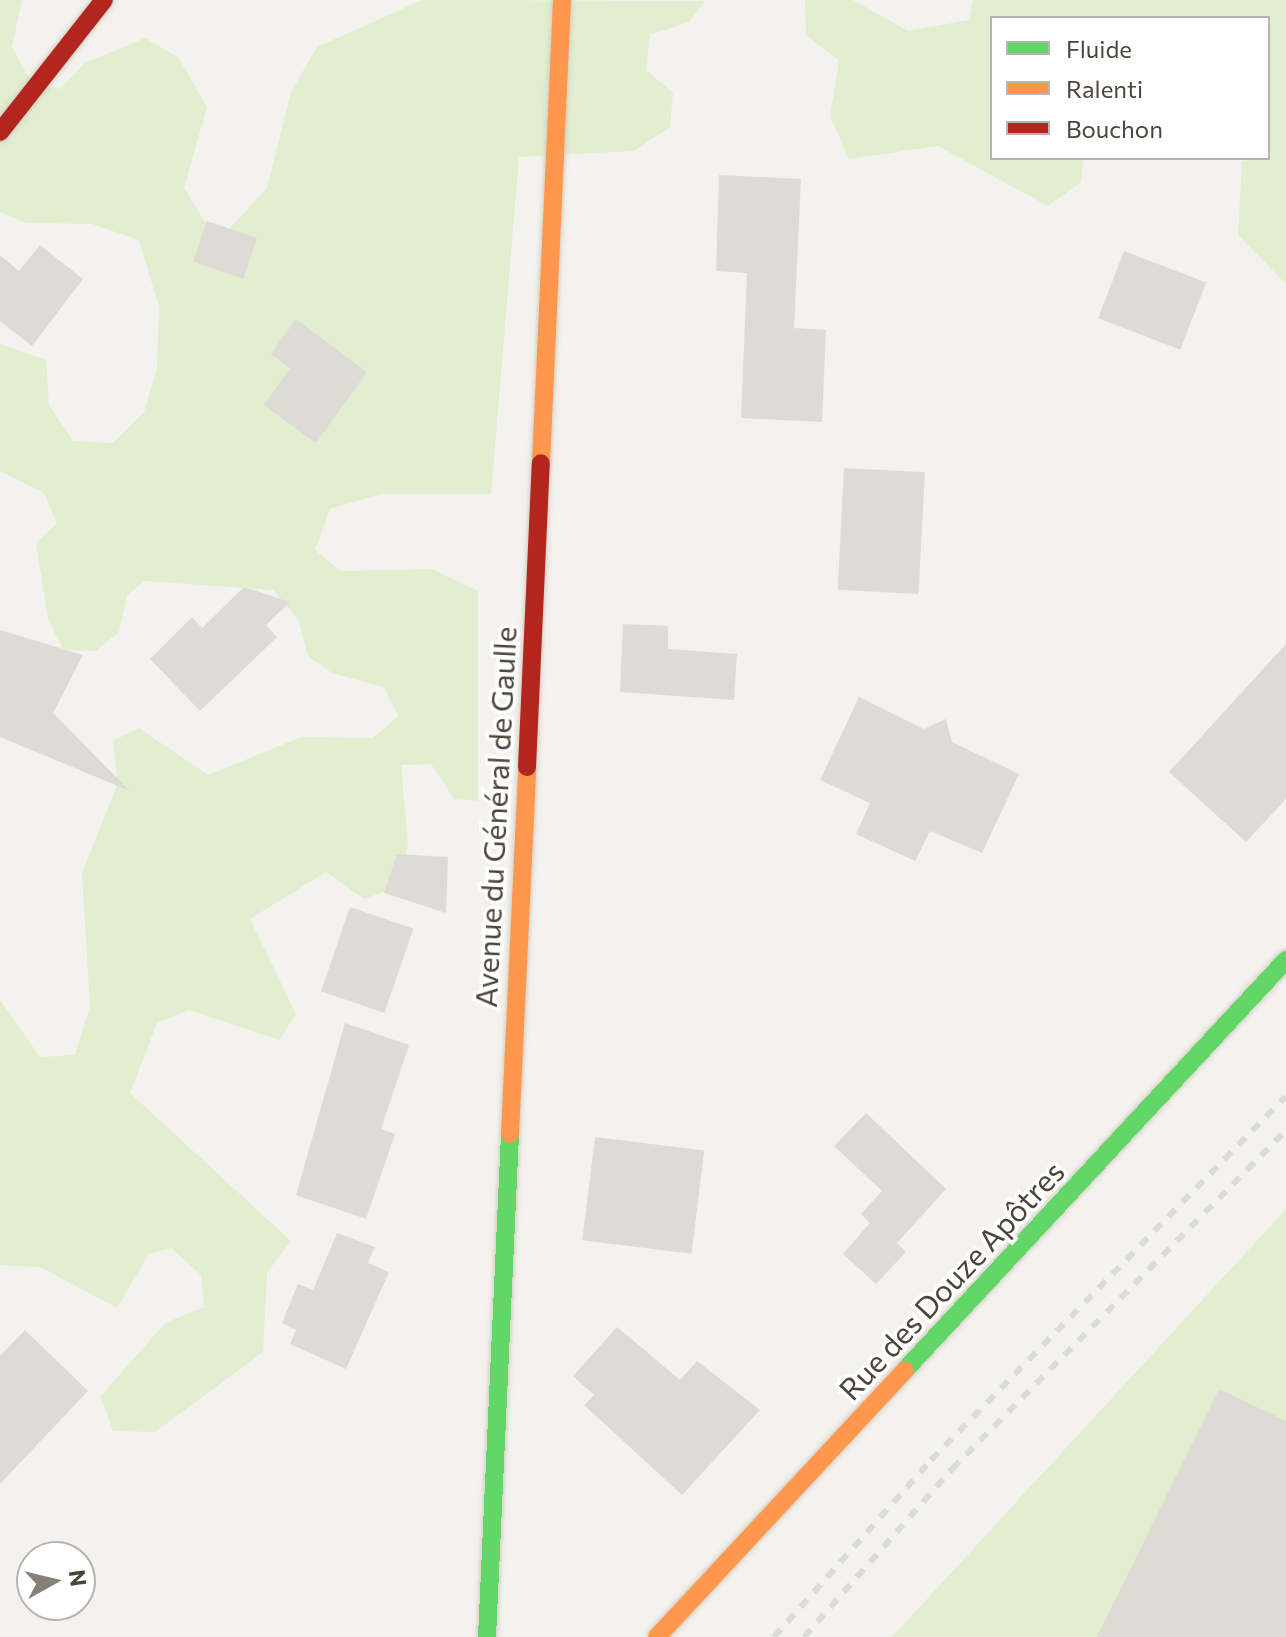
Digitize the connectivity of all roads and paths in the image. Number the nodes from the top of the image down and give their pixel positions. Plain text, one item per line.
1 (104, 0) edge
2 (562, 0) edge
3 (0, 132) edge
4 (1286, 960) edge
5 (487, 1637) edge
6 (657, 1637) edge

1 - 3 street
2 - 5 street, Avenue du Général de Gaulle
4 - 6 street, Rue des Douze Apôtres

